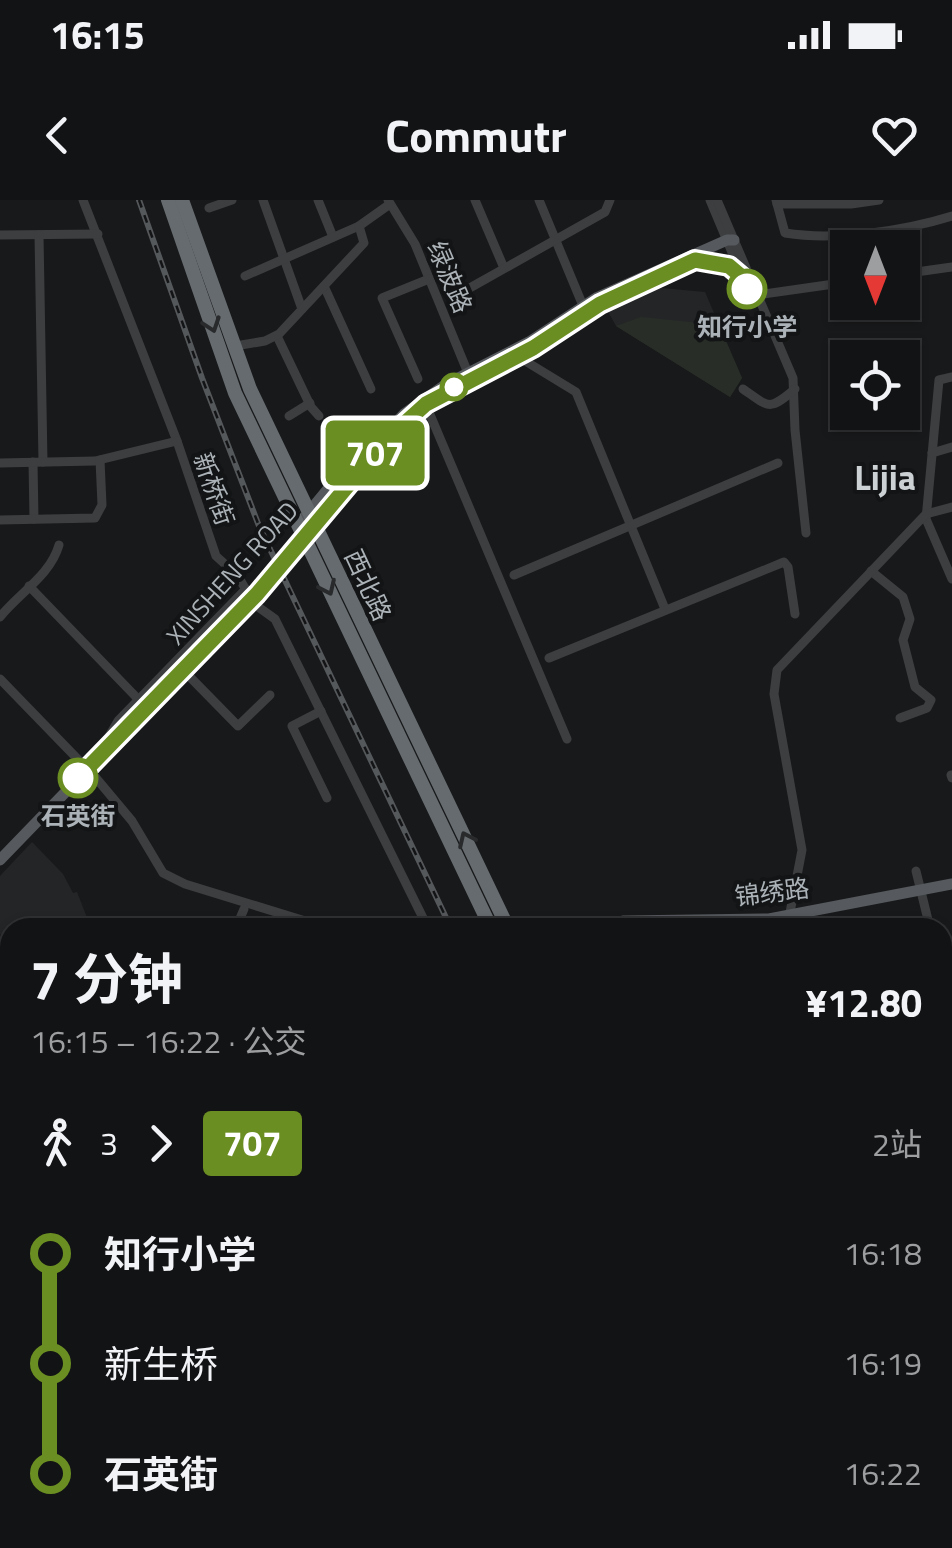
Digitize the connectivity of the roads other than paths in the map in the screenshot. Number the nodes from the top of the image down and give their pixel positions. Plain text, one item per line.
1 (83, 200) edge
2 (168, 200) edge
3 (182, 200) edge
4 (232, 200) edge
5 (263, 200) edge
6 (318, 200) edge
7 (475, 200) edge
8 (539, 200) edge
9 (610, 200) edge
10 (714, 200) edge
11 (879, 200) edge
12 (389, 202) edge
13 (777, 202) edge
14 (209, 208) dead end
15 (952, 216) edge
16 (359, 226) junction
17 (98, 234) junction
18 (39, 235) junction
19 (0, 236) edge
20 (333, 237) junction
21 (555, 240) junction
22 (730, 242) junction
23 (284, 259) junction
24 (695, 260) junction
25 (504, 268) junction
26 (952, 270) edge
27 (920, 274) edge
28 (245, 276) dead end
29 (742, 277) junction
30 (430, 278) junction
31 (324, 286) junction
32 (830, 288) edge
33 (458, 294) dead end
34 (756, 299) junction
35 (302, 310) junction
36 (584, 310) junction
37 (277, 336) junction
38 (235, 346) junction
39 (517, 356) junction
40 (468, 373) junction
41 (952, 377) edge
42 (418, 379) dead end
43 (371, 389) dead end
44 (744, 389) dead end
45 (794, 389) junction
46 (310, 403) junction
47 (426, 404) junction
48 (404, 414) junction
49 (289, 416) dead end
50 (319, 416) dead end
51 (177, 441) junction
52 (952, 447) edge
53 (932, 452) junction
54 (367, 457) junction
55 (100, 460) junction
56 (38, 462) junction
57 (0, 463) edge
58 (778, 463) dead end
59 (326, 492) junction
60 (293, 496) junction
61 (952, 507) edge
62 (926, 514) junction
63 (34, 519) junction
64 (0, 520) edge
65 (310, 520) junction
66 (631, 526) junction
67 (806, 533) dead end
68 (59, 545) dead end
69 (871, 571) junction
70 (514, 574) dead end
71 (952, 579) edge
72 (29, 586) junction
73 (246, 589) junction
74 (254, 604) junction
75 (664, 609) junction
76 (796, 614) dead end
77 (0, 617) edge
78 (549, 658) dead end
79 (187, 674) junction
80 (0, 679) edge
81 (270, 694) dead end
82 (139, 700) junction
83 (321, 711) junction
84 (900, 718) dead end
85 (567, 739) dead end
86 (106, 746) junction
87 (86, 767) junction
88 (327, 798) dead end
89 (0, 852) edge
90 (0, 860) edge
91 (916, 871) dead end
92 (952, 884) edge
93 (918, 889) junction
94 (244, 909) dead end
95 (240, 918) edge
96 (296, 918) edge
97 (423, 918) edge
98 (487, 918) edge
99 (503, 918) edge
100 (788, 918) edge
101 (803, 918) edge
102 (927, 918) edge

1 - 17 street, 新桥街
2 -> 60 highway, 西北路
3 - 38 highway, 西北路
4 - 14 street
5 - 23 street
6 - 20 street
7 - 25 street
8 - 21 street
9 - 21 street
10 - 22 street
11 - 13 street
12 - 16 street
12 - 30 street, 绿波路
13 - 15 street
16 - 20 street
16 - 31 street
17 - 18 street
17 - 51 street, 新桥街
18 - 19 street
18 - 56 street
20 - 23 street
21 - 25 street
21 - 36 street
22 - 24 main road, XINSHENG ROAD
22 - 29 street
22 - 34 street
22 - 36 main road, XINSHENG ROAD
23 - 28 street
23 - 35 street
24 - 29 main road
24 - 36 main road, XINSHENG ROAD
25 - 33 street
26 - 27 street
29 - 34 street
30 - 40 street, 绿波路
30 - 42 street
31 - 35 street
31 - 43 street
32 - 34 street
34 - 45 street
35 - 37 street
36 - 39 main road, XINSHENG ROAD
36 - 40 main road, XINSHENG ROAD
37 - 38 street
37 - 46 street
38 - 60 highway, 西北路
39 - 47 main road, XINSHENG ROAD
39 - 66 street
40 - 48 main road, XINSHENG ROAD
41 - 53 street
44 - 45 street
45 - 67 street
46 - 49 street
46 - 50 street
47 - 54 main road, XINSHENG ROAD
47 - 65 main road
47 - 85 street
48 - 54 main road, XINSHENG ROAD
48 - 59 main road
51 - 55 street
51 - 73 street, 新桥街
52 - 53 street
53 - 62 street
54 - 86 main road, XINSHENG ROAD, bridge
55 - 56 street
55 - 63 street
56 - 57 street
56 - 63 street
58 - 66 street
59 - 60 main road
59 - 65 main road
60 - 65 highway, 西北路
61 - 62 street
62 - 69 street
62 - 71 street
63 - 64 street
65 -> 98 highway, 西北路
99 -> 65 highway, 西北路
66 - 70 street
66 - 75 street
68 - 72 street
69 - 84 street
69 - 100 street
72 - 77 street
72 - 82 street
73 - 74 street, 新桥街
73 - 82 street
74 - 79 street
74 - 83 street, 新桥街
75 - 76 street
75 - 78 street
79 - 81 street
79 - 86 street
80 - 87 street
82 - 86 street
83 - 88 street
83 - 97 street, 新桥街
86 - 87 main road, XINSHENG ROAD
87 - 89 main road, XINSHENG ROAD
87 - 90 main road, XINSHENG ROAD
87 - 96 street
91 - 93 street
92 - 93 main road, 锦绣路
93 - 101 main road, 锦绣路
93 - 102 street
94 - 95 street

